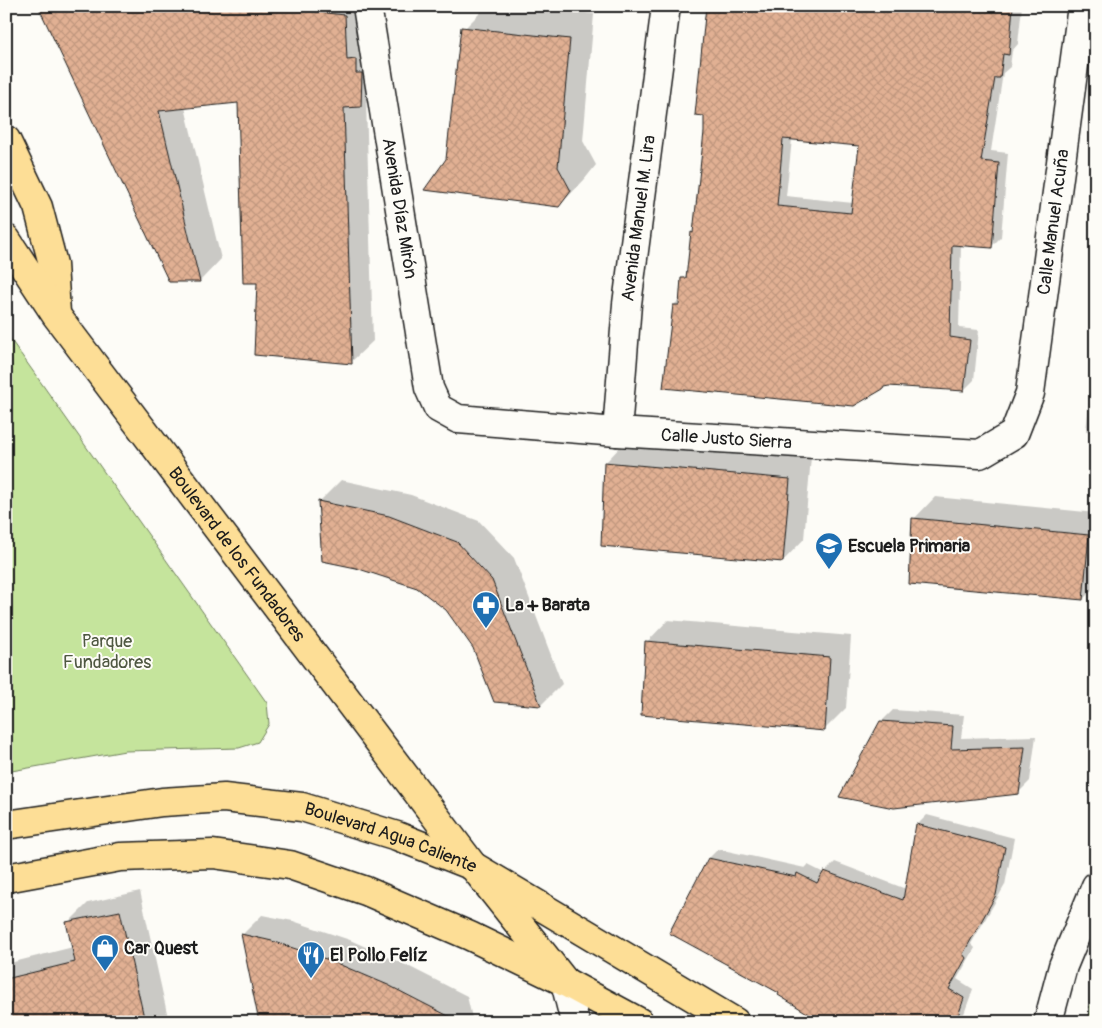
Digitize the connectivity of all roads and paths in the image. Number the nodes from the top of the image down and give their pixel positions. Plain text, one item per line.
1 (367, 6) edge
2 (666, 6) edge
3 (1082, 6) edge
4 (6, 140) edge
5 (6, 239) edge
6 (56, 315) junction
7 (438, 408) joint
8 (617, 432) junction
9 (1014, 434) joint
10 (6, 825) edge
11 (473, 866) junction
12 (6, 878) edge
13 (1096, 886) edge
14 (565, 982) junction
15 (575, 1022) edge
16 (639, 1022) edge
17 (735, 1022) edge
18 (1048, 1022) edge

1 - 7 street, Avenida Díaz Mirón
2 - 8 street, Avenida Manuel M. Lira
3 - 9 street, Calle Manuel Acuña
4 - 6 main road
5 - 6 main road, Boulevard de los Fundadores
6 - 11 main road, Boulevard de los Fundadores
7 - 8 street, Calle Justo Sierra
8 - 9 street, Calle Justo Sierra
10 - 11 main road, Boulevard Agua Caliente
11 - 14 main road, Boulevard de los Fundadores
11 - 17 main road, Boulevard Agua Caliente
12 - 14 main road
13 - 18 street
14 - 15 street
14 - 16 main road

